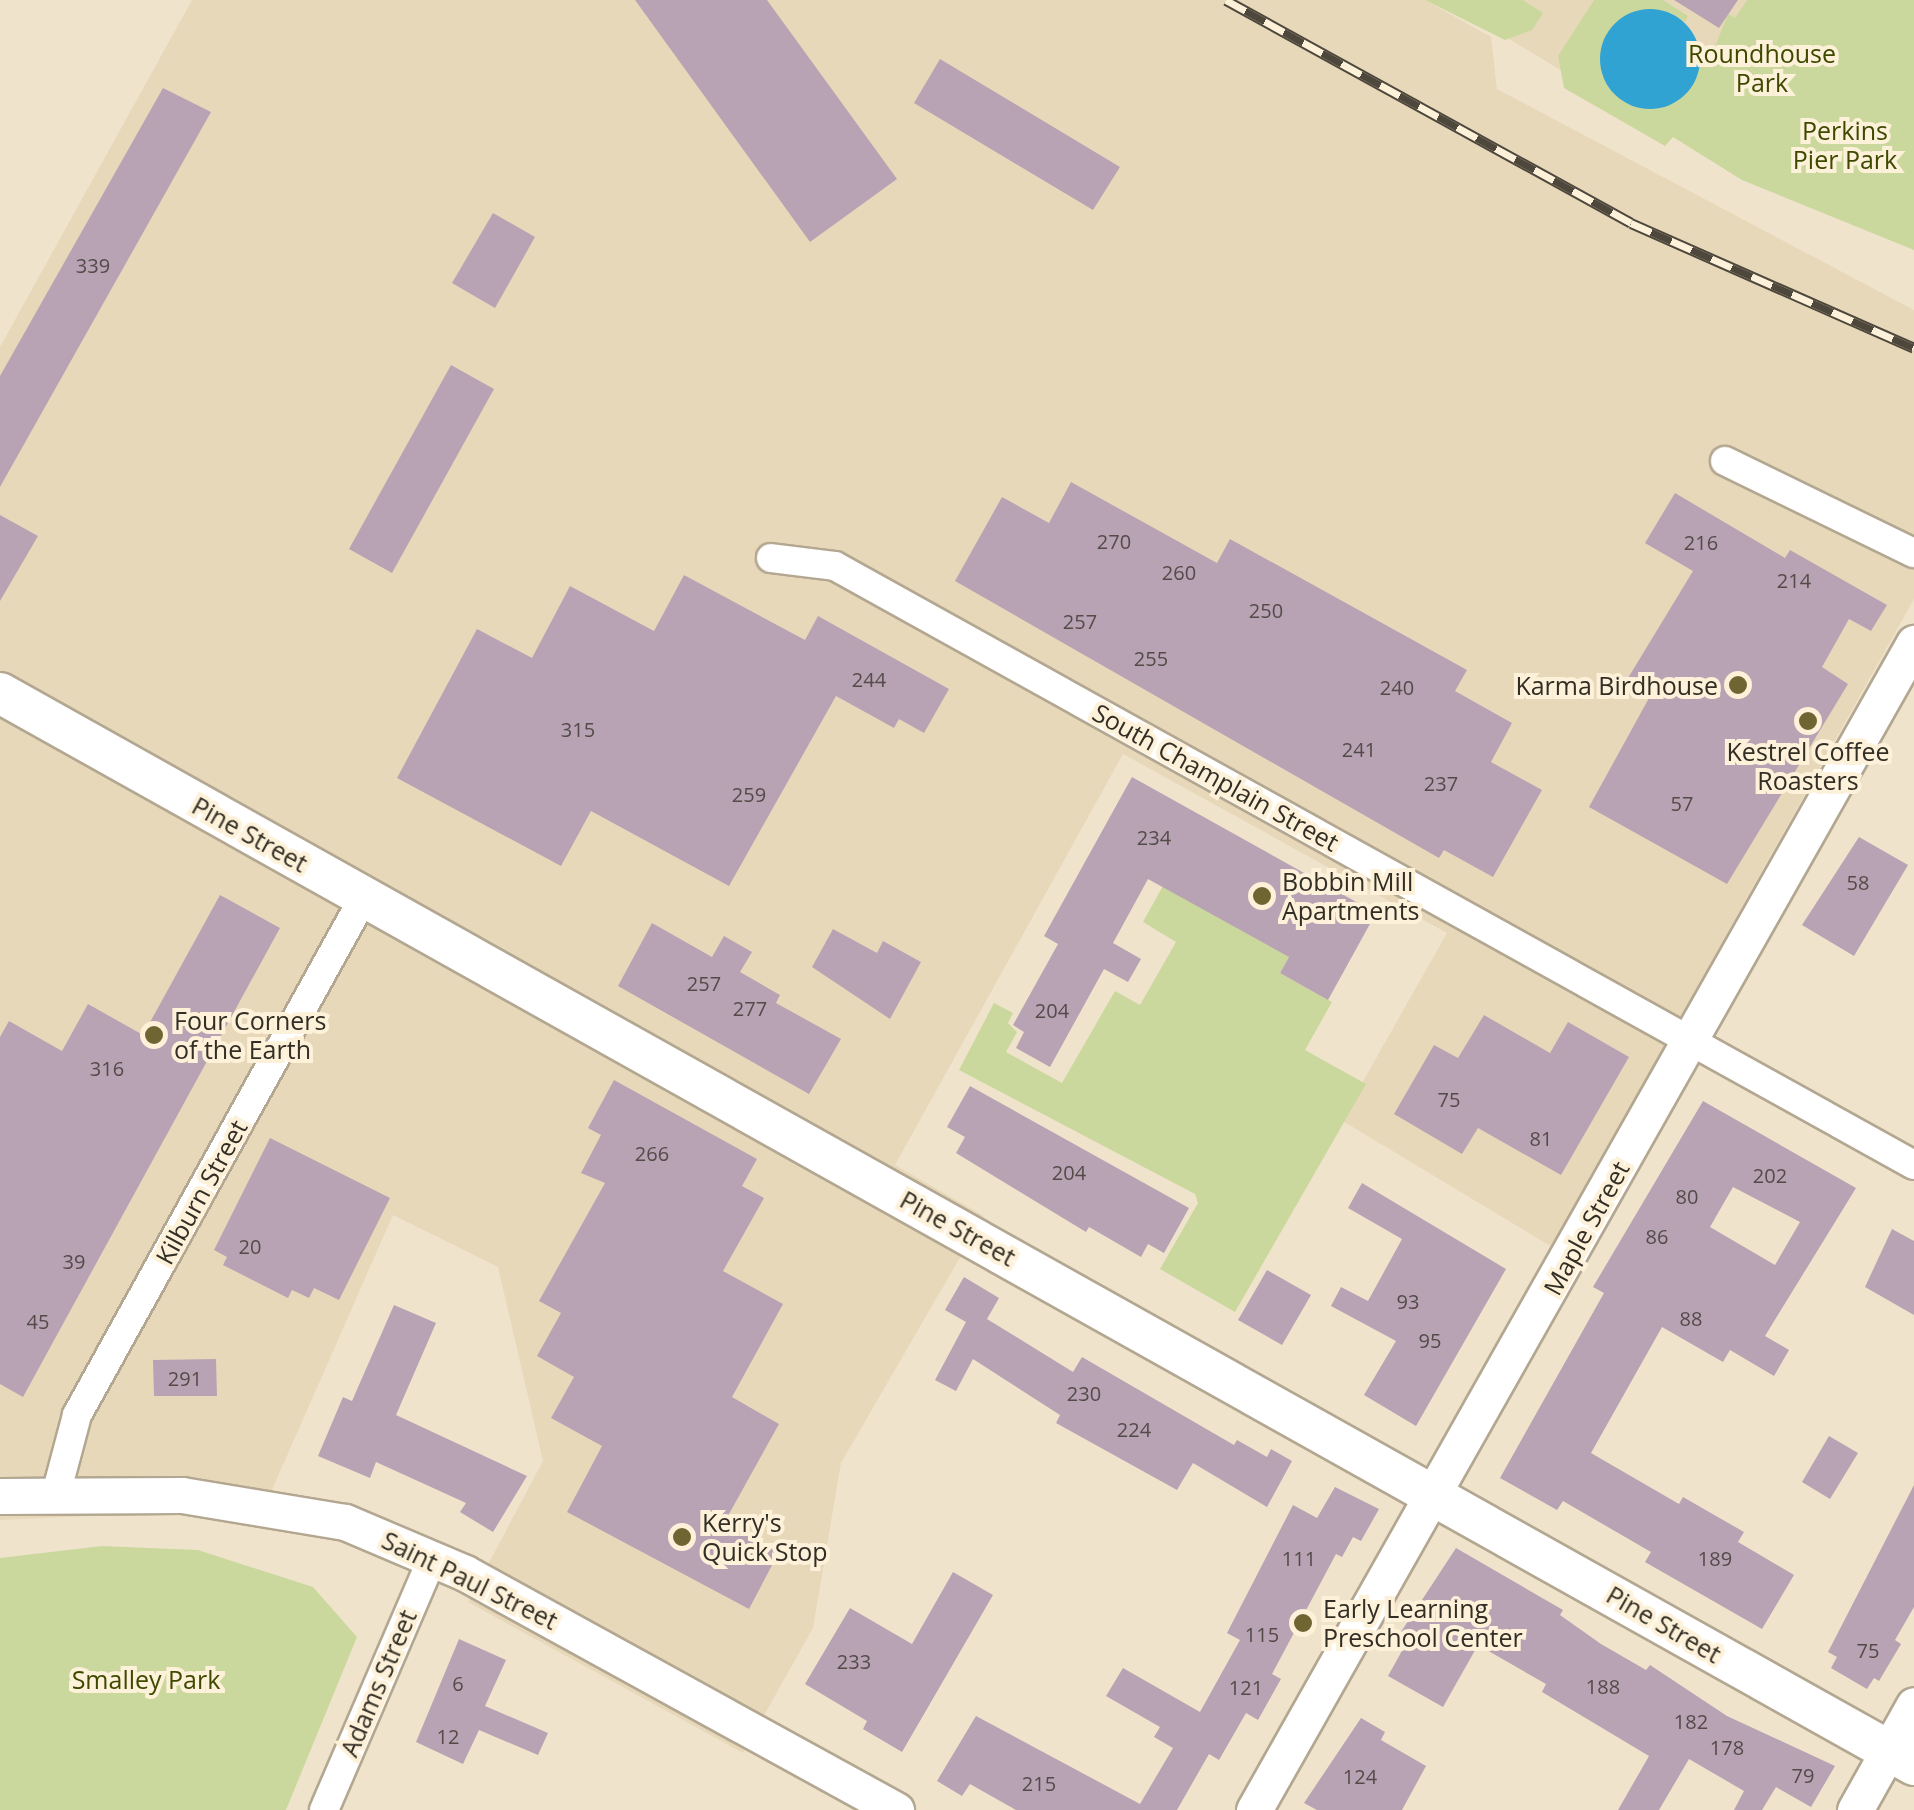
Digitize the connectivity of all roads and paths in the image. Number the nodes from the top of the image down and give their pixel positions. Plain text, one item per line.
1 (1726, 461) dead end
2 (1914, 553) edge
3 (771, 558) dead end
4 (1914, 642) edge
5 (0, 693) edge
6 (364, 898) junction
7 (1690, 1042) junction
8 (1914, 1165) edge
9 (56, 1494) junction
10 (0, 1496) edge
11 (1435, 1496) junction
12 (432, 1557) junction
13 (1914, 1705) edge
14 (1901, 1758) edge
15 (324, 1810) edge
16 (896, 1810) edge
17 (1254, 1810) edge
18 (1856, 1810) edge

1 - 2 street
3 - 7 street, South Champlain Street
4 - 7 street, Maple Street
5 - 6 main road, Pine Street
6 - 9 street, Kilburn Street
6 - 11 main road, Pine Street
7 - 8 street, South Champlain Street
7 - 11 street, Maple Street
9 - 10 street, Saint Paul Street
9 - 12 street, Saint Paul Street
11 - 14 main road, Pine Street
11 - 17 street, Maple Street
12 - 15 street, Adams Street
12 - 16 street, Saint Paul Street
13 - 14 street
14 - 18 street

